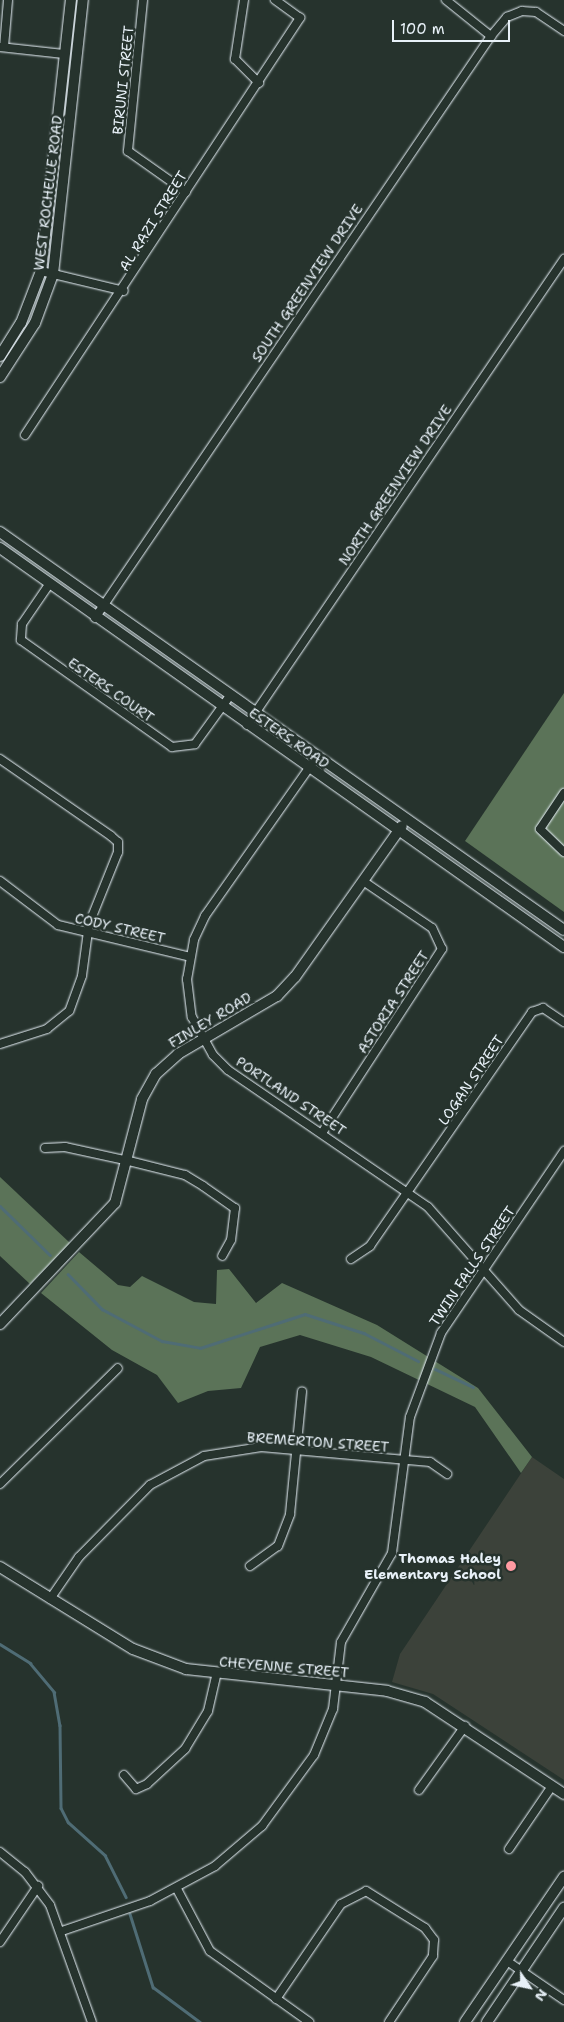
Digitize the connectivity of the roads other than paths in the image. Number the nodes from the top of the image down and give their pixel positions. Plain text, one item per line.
1 (8, 0) edge
2 (71, 0) edge
3 (83, 0) edge
4 (143, 0) edge
5 (244, 0) edge
6 (274, 0) edge
7 (446, 0) edge
8 (564, 31) edge
9 (491, 36) junction
10 (2, 47) edge
11 (64, 54) junction
12 (259, 83) junction
13 (186, 192) junction
14 (564, 259) edge
15 (41, 271) junction
16 (53, 274) junction
17 (124, 291) junction
18 (0, 356) edge
19 (0, 377) edge
20 (25, 435) dead end
21 (0, 532) edge
22 (0, 548) edge
23 (48, 586) junction
24 (102, 608) junction
25 (95, 618) junction
26 (229, 698) junction
27 (222, 708) junction
28 (254, 715) junction
29 (247, 725) junction
30 (316, 758) junction
31 (0, 759) edge
32 (309, 769) junction
33 (564, 793) edge
34 (406, 821) junction
35 (398, 831) junction
36 (564, 852) edge
37 (363, 881) junction
38 (0, 882) edge
39 (564, 929) edge
40 (87, 935) junction
41 (555, 941) junction
42 (564, 947) edge
43 (190, 957) junction
44 (564, 1022) edge
45 (203, 1039) junction
46 (0, 1044) edge
47 (322, 1133) junction
48 (45, 1148) dead end
49 (564, 1151) edge
50 (129, 1161) junction
51 (409, 1193) junction
52 (222, 1256) dead end
53 (351, 1259) dead end
54 (483, 1271) junction
55 (0, 1324) edge
56 (564, 1342) edge
57 (118, 1368) dead end
58 (302, 1392) dead end
59 (298, 1452) junction
60 (404, 1461) junction
61 (447, 1474) dead end
62 (0, 1484) edge
63 (250, 1566) dead end
64 (0, 1567) edge
65 (50, 1599) junction
66 (216, 1676) junction
67 (335, 1685) junction
68 (465, 1726) junction
69 (124, 1774) dead end
70 (552, 1786) junction
71 (419, 1790) dead end
72 (564, 1794) edge
73 (509, 1849) dead end
74 (0, 1852) edge
75 (564, 1877) edge
76 (38, 1886) junction
77 (177, 1889) junction
78 (564, 1908) edge
79 (62, 1931) junction
80 (0, 1942) edge
81 (507, 1961) junction
82 (521, 1971) junction
83 (276, 1999) junction
84 (564, 2000) edge
85 (92, 2022) edge
86 (310, 2022) edge
87 (389, 2022) edge
88 (465, 2022) edge
89 (487, 2022) edge

1 - 10 street
2 - 11 street, WEST ROCHELLE ROAD
3 - 16 street, WEST ROCHELLE ROAD
4 - 13 street, BIRUNI STREET
5 - 12 street
6 - 12 street, AL RAZI STREET
7 - 9 street
8 - 9 street, SOUTH GREENVIEW DRIVE
9 - 24 street, SOUTH GREENVIEW DRIVE
10 - 11 street
11 - 15 street, WEST ROCHELLE ROAD
12 - 13 street, AL RAZI STREET
13 - 17 street, AL RAZI STREET
14 - 28 street, NORTH GREENVIEW DRIVE
15 - 16 street
15 - 18 street, WEST ROCHELLE ROAD
16 - 17 street
16 - 19 street, WEST ROCHELLE ROAD
17 - 20 street, AL RAZI STREET
21 - 24 street, ESTERS ROAD
22 - 23 street, ESTERS ROAD
23 - 25 street, ESTERS ROAD
23 - 27 street, ESTERS COURT
24 - 25 street, SOUTH GREENVIEW DRIVE
24 - 26 street, ESTERS ROAD
25 - 27 street, ESTERS ROAD
26 - 27 street, ESTERS COURT
26 - 28 street, ESTERS ROAD
27 - 29 street, ESTERS ROAD
28 - 29 street, NORTH GREENVIEW DRIVE
28 - 30 street, ESTERS ROAD
29 - 32 street, ESTERS ROAD
30 - 32 street, PORTLAND STREET
30 - 34 street, ESTERS ROAD
31 - 40 street
32 - 35 street, ESTERS ROAD
32 - 43 street, PORTLAND STREET
33 - 36 street
34 - 35 street, FINLEY ROAD
34 - 39 street, ESTERS ROAD
35 - 37 street, FINLEY ROAD
35 - 41 street, ESTERS ROAD
37 - 45 street, FINLEY ROAD
37 - 47 street, ASTORIA STREET
38 - 40 street, CODY STREET
39 - 41 street
40 - 43 street, CODY STREET
40 - 46 street
41 - 42 street, ESTERS ROAD
43 - 45 street, PORTLAND STREET
44 - 51 street, LOGAN STREET
45 - 47 street, PORTLAND STREET
45 - 50 street, FINLEY ROAD
47 - 51 street, PORTLAND STREET
48 - 50 street
49 - 54 street, TWIN FALLS STREET
50 - 52 street
50 - 55 street, FINLEY ROAD
51 - 53 street
51 - 54 street, PORTLAND STREET
54 - 56 street, PORTLAND STREET
54 - 60 street, TWIN FALLS STREET
57 - 62 street
58 - 59 street
59 - 60 street, BREMERTON STREET
59 - 63 street
59 - 65 street, BREMERTON STREET
60 - 61 street, BREMERTON STREET
60 - 67 street, TWIN FALLS STREET
64 - 65 street, CHEYENNE STREET
65 - 66 street, CHEYENNE STREET
66 - 67 street, CHEYENNE STREET
66 - 69 street
67 - 68 street, CHEYENNE STREET
67 - 77 street, TWIN FALLS STREET
68 - 70 street, CHEYENNE STREET
68 - 71 street
70 - 72 street, CHEYENNE STREET
70 - 73 street
74 - 76 street
75 - 81 street
76 - 79 street
76 - 80 street
77 - 79 street, TWIN FALLS STREET
77 - 83 street
78 - 82 street
79 - 85 street
81 - 82 street
81 - 88 street
82 - 84 street
82 - 89 street
83 - 86 street
83 - 87 street

